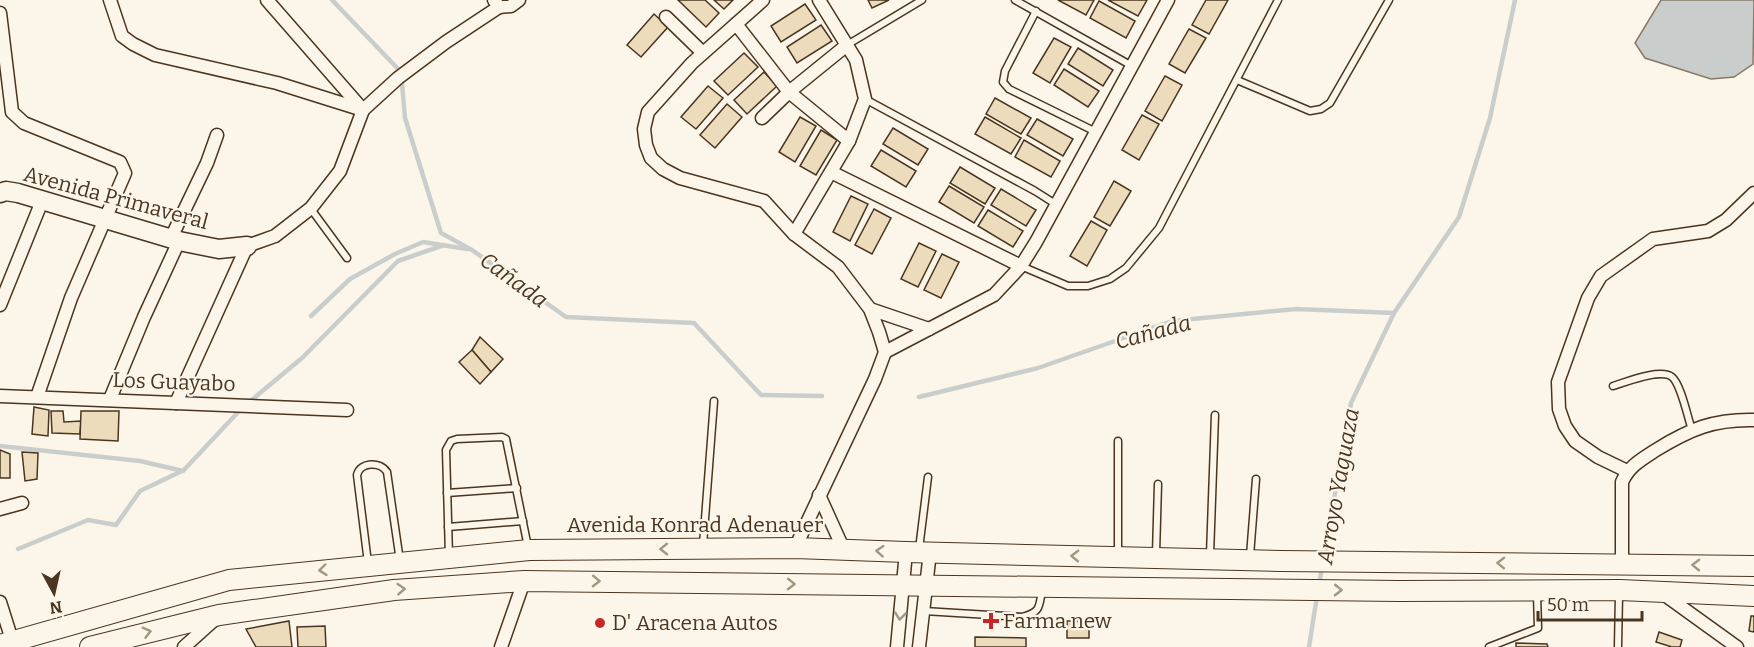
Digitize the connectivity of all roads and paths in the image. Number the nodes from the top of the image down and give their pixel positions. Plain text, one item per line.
1 (110, 0) edge
2 (267, 0) edge
3 (519, 0) edge
4 (819, 0) edge
5 (922, 0) edge
6 (1015, 0) edge
7 (1168, 0) edge
8 (1278, 0) edge
9 (1389, 0) edge
10 (761, 1) edge
11 (497, 4) edge
12 (1036, 11) junction
13 (0, 13) edge
14 (666, 17) dead end
15 (736, 24) junction
16 (847, 45) junction
17 (702, 53) junction
18 (1132, 66) junction
19 (1237, 80) junction
20 (789, 92) junction
21 (865, 99) junction
22 (363, 110) junction
23 (6, 113) edge
24 (762, 118) dead end
25 (1096, 132) junction
26 (217, 135) dead end
27 (849, 141) junction
28 (831, 172) junction
29 (0, 193) edge
30 (1754, 193) edge
31 (42, 201) junction
32 (1057, 205) junction
33 (310, 208) junction
34 (104, 220) junction
35 (794, 234) junction
36 (175, 239) junction
37 (247, 246) junction
38 (346, 258) dead end
39 (1021, 266) junction
40 (0, 304) edge
41 (870, 309) junction
42 (929, 329) junction
43 (885, 352) junction
44 (1613, 386) dead end
45 (0, 396) edge
46 (37, 398) junction
47 (110, 399) junction
48 (714, 401) dead end
49 (176, 403) junction
50 (347, 410) dead end
51 (1215, 416) dead end
52 (1754, 420) edge
53 (1692, 430) junction
54 (1118, 441) dead end
55 (1627, 471) junction
56 (928, 477) dead end
57 (1256, 479) dead end
58 (1158, 484) dead end
59 (517, 488) junction
60 (447, 493) junction
61 (819, 495) junction
62 (22, 503) dead end
63 (0, 509) edge
64 (523, 521) junction
65 (448, 527) junction
66 (702, 548) junction
67 (795, 548) junction
68 (843, 548) junction
69 (529, 550) junction
70 (918, 552) junction
71 (1118, 557) junction
72 (448, 558) junction
73 (1156, 558) junction
74 (1210, 559) junction
75 (1250, 560) junction
76 (400, 562) junction
77 (1622, 564) junction
78 (369, 565) junction
79 (1754, 566) edge
80 (524, 581) junction
81 (903, 585) junction
82 (927, 586) junction
83 (1042, 587) junction
84 (1537, 590) junction
85 (1620, 590) junction
86 (1661, 592) junction
87 (1754, 596) edge
88 (0, 602) edge
89 (924, 611) junction
90 (219, 615) junction
91 (6, 643) edge
92 (90, 647) edge
93 (184, 647) edge
94 (501, 647) edge
95 (897, 647) edge
96 (919, 647) edge
97 (1489, 647) edge
98 (1618, 647) edge
99 (1737, 647) edge

1 - 22 street
2 - 22 street
3 - 11 street
4 - 16 street
5 - 16 lane
6 - 12 lane
7 - 18 street
8 - 19 lane
9 - 19 lane
10 - 15 street
11 - 22 street
12 - 18 lane
12 - 25 lane
13 - 23 street
14 - 17 street
15 - 17 street
15 - 20 street
16 - 20 street
16 - 21 street
17 - 35 street
18 - 25 street
19 - 39 lane
20 - 24 street
20 - 27 street
21 - 27 street
21 - 32 lane
22 - 33 street, Avenida Primaveral
23 - 34 street
25 - 32 street
26 - 36 street
27 - 28 street
28 - 35 street
28 - 39 street
29 - 31 street, Avenida Primaveral
30 - 55 street
31 - 34 street, Avenida Primaveral
31 - 40 street
32 - 39 street
33 - 37 street, Avenida Primaveral
33 - 38 lane
34 - 36 street, Avenida Primaveral
34 - 46 street
35 - 41 street
36 - 37 street, Avenida Primaveral
36 - 47 street
37 - 49 street
39 - 42 street
41 - 42 street
41 - 43 street
42 - 43 street
43 - 61 street
44 - 53 lane
45 - 46 street, Los Guayabo
46 - 47 street, Los Guayabo
47 - 49 street, Los Guayabo
48 - 66 lane
49 - 50 street, Los Guayabo
51 - 74 lane
52 - 53 street
53 - 55 street
54 - 71 lane
55 - 77 street
56 - 70 lane
57 - 75 lane
58 - 73 lane
59 - 60 lane
59 - 60 lane
59 - 64 lane
60 - 65 lane
61 - 67 street
61 - 68 street
62 - 63 street
64 - 65 lane
64 - 69 lane
65 - 72 lane
66 - 67 main road, Avenida Konrad Adenauer
66 -> 69 main road, Avenida Konrad Adenauer
67 - 68 main road, Avenida Konrad Adenauer
70 -> 68 main road, Avenida Konrad Adenauer
69 - 72 main road, Avenida Konrad Adenauer
71 -> 70 main road, Avenida Konrad Adenauer
70 - 81 street
70 - 82 street
71 - 73 main road, Avenida Konrad Adenauer
72 - 76 main road, Avenida Konrad Adenauer
73 - 74 main road, Avenida Konrad Adenauer
74 - 75 main road, Avenida Konrad Adenauer
77 -> 75 main road, Avenida Konrad Adenauer
76 - 78 main road, Avenida Konrad Adenauer
76 - 78 lane
79 -> 77 main road, Avenida Konrad Adenauer
78 -> 91 main road, Avenida Konrad Adenauer
80 -> 81 main road
90 -> 80 main road
80 - 94 street
81 - 82 main road
81 -> 95 street
82 - 83 main road
82 - 89 street
83 -> 84 main road
83 - 89 lane
84 - 85 main road
84 - 97 lane
85 - 86 main road
85 - 98 lane
86 - 87 main road
86 - 99 street
88 - 91 street
89 - 96 street
92 -> 90 main road
90 - 93 street

